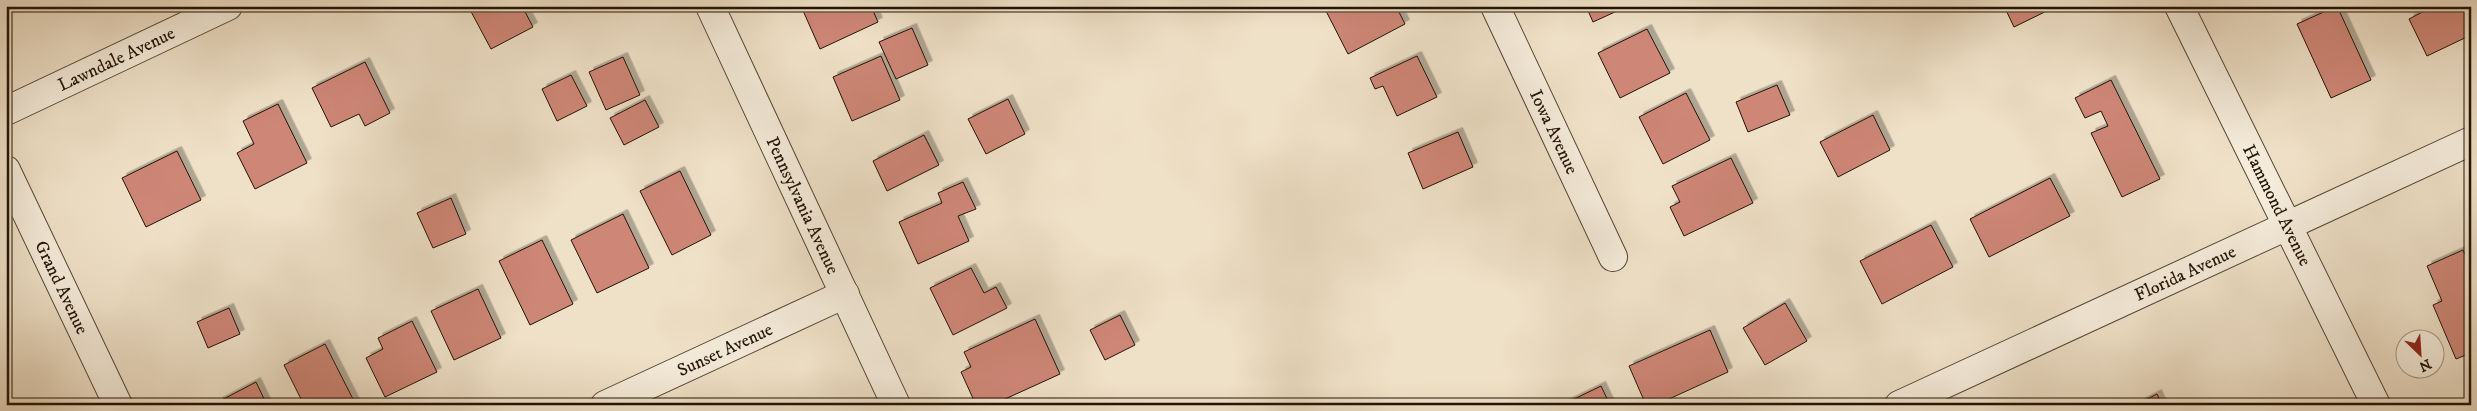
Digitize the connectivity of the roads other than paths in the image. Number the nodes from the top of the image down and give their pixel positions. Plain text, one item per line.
1 (228, 6) edge
2 (710, 6) edge
3 (1495, 6) edge
4 (2179, 6) edge
5 (6, 111) edge
6 (2471, 142) edge
7 (6, 170) edge
8 (2287, 227) junction
9 (1613, 257) dead end
10 (845, 294) junction
11 (118, 405) edge
12 (605, 405) edge
13 (896, 405) edge
14 (1899, 405) edge
15 (2376, 405) edge

1 - 5 street, Lawndale Avenue
2 - 10 street, Pennsylvania Avenue
3 - 9 street, Iowa Avenue
4 - 8 street, Hammond Avenue
6 - 8 street, Florida Avenue
7 - 11 street, Grand Avenue
8 - 14 street, Florida Avenue
8 - 15 street, Hammond Avenue
10 - 12 street, Sunset Avenue
10 - 13 street, Pennsylvania Avenue

